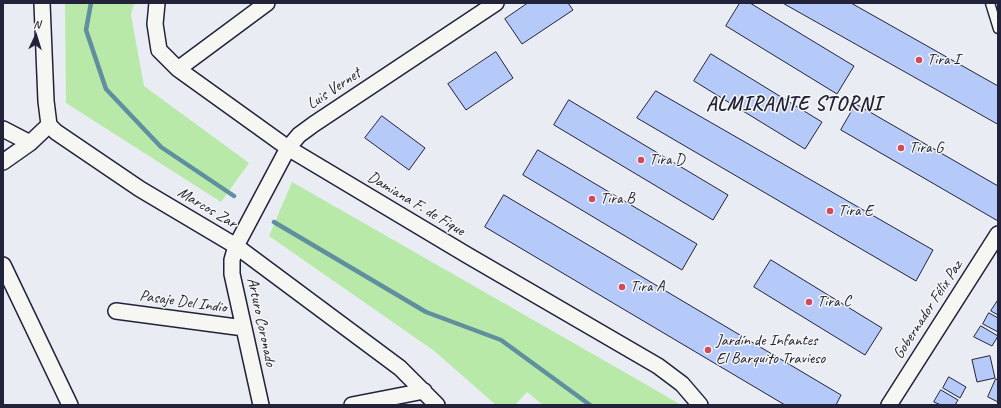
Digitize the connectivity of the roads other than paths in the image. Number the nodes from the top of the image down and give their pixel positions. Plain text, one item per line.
1 (42, 3) edge
2 (157, 3) edge
3 (267, 3) edge
4 (496, 3) edge
5 (990, 3) edge
6 (998, 29) edge
7 (178, 69) junction
8 (49, 125) junction
9 (3, 129) edge
10 (30, 143) junction
11 (288, 148) junction
12 (3, 162) edge
13 (998, 234) edge
14 (236, 246) junction
15 (3, 265) edge
16 (116, 310) dead end
17 (244, 328) junction
18 (424, 391) junction
19 (70, 405) edge
20 (261, 405) edge
21 (352, 405) edge
22 (437, 405) edge
23 (700, 405) edge
24 (888, 405) edge

1 - 8 street
2 - 7 street, Damiana F. de Fique
3 - 7 street
4 - 11 street, Luis Vernet
5 - 6 lane
7 - 11 street, Damiana F. de Fique
8 - 10 street
8 - 14 street, Marcos Zar
9 - 10 street
10 - 12 street
11 - 14 street, Luis Vernet
11 - 23 street, Damiana F. de Fique
13 - 24 street, Gobernador Félix Paz
14 - 17 street, Arturo Coronado
14 - 18 street, Marcos Zar
15 - 19 street
16 - 17 street, Pasaje Del Indio
17 - 20 street, Arturo Coronado
18 - 21 street
18 - 22 street, Marcos Zar

